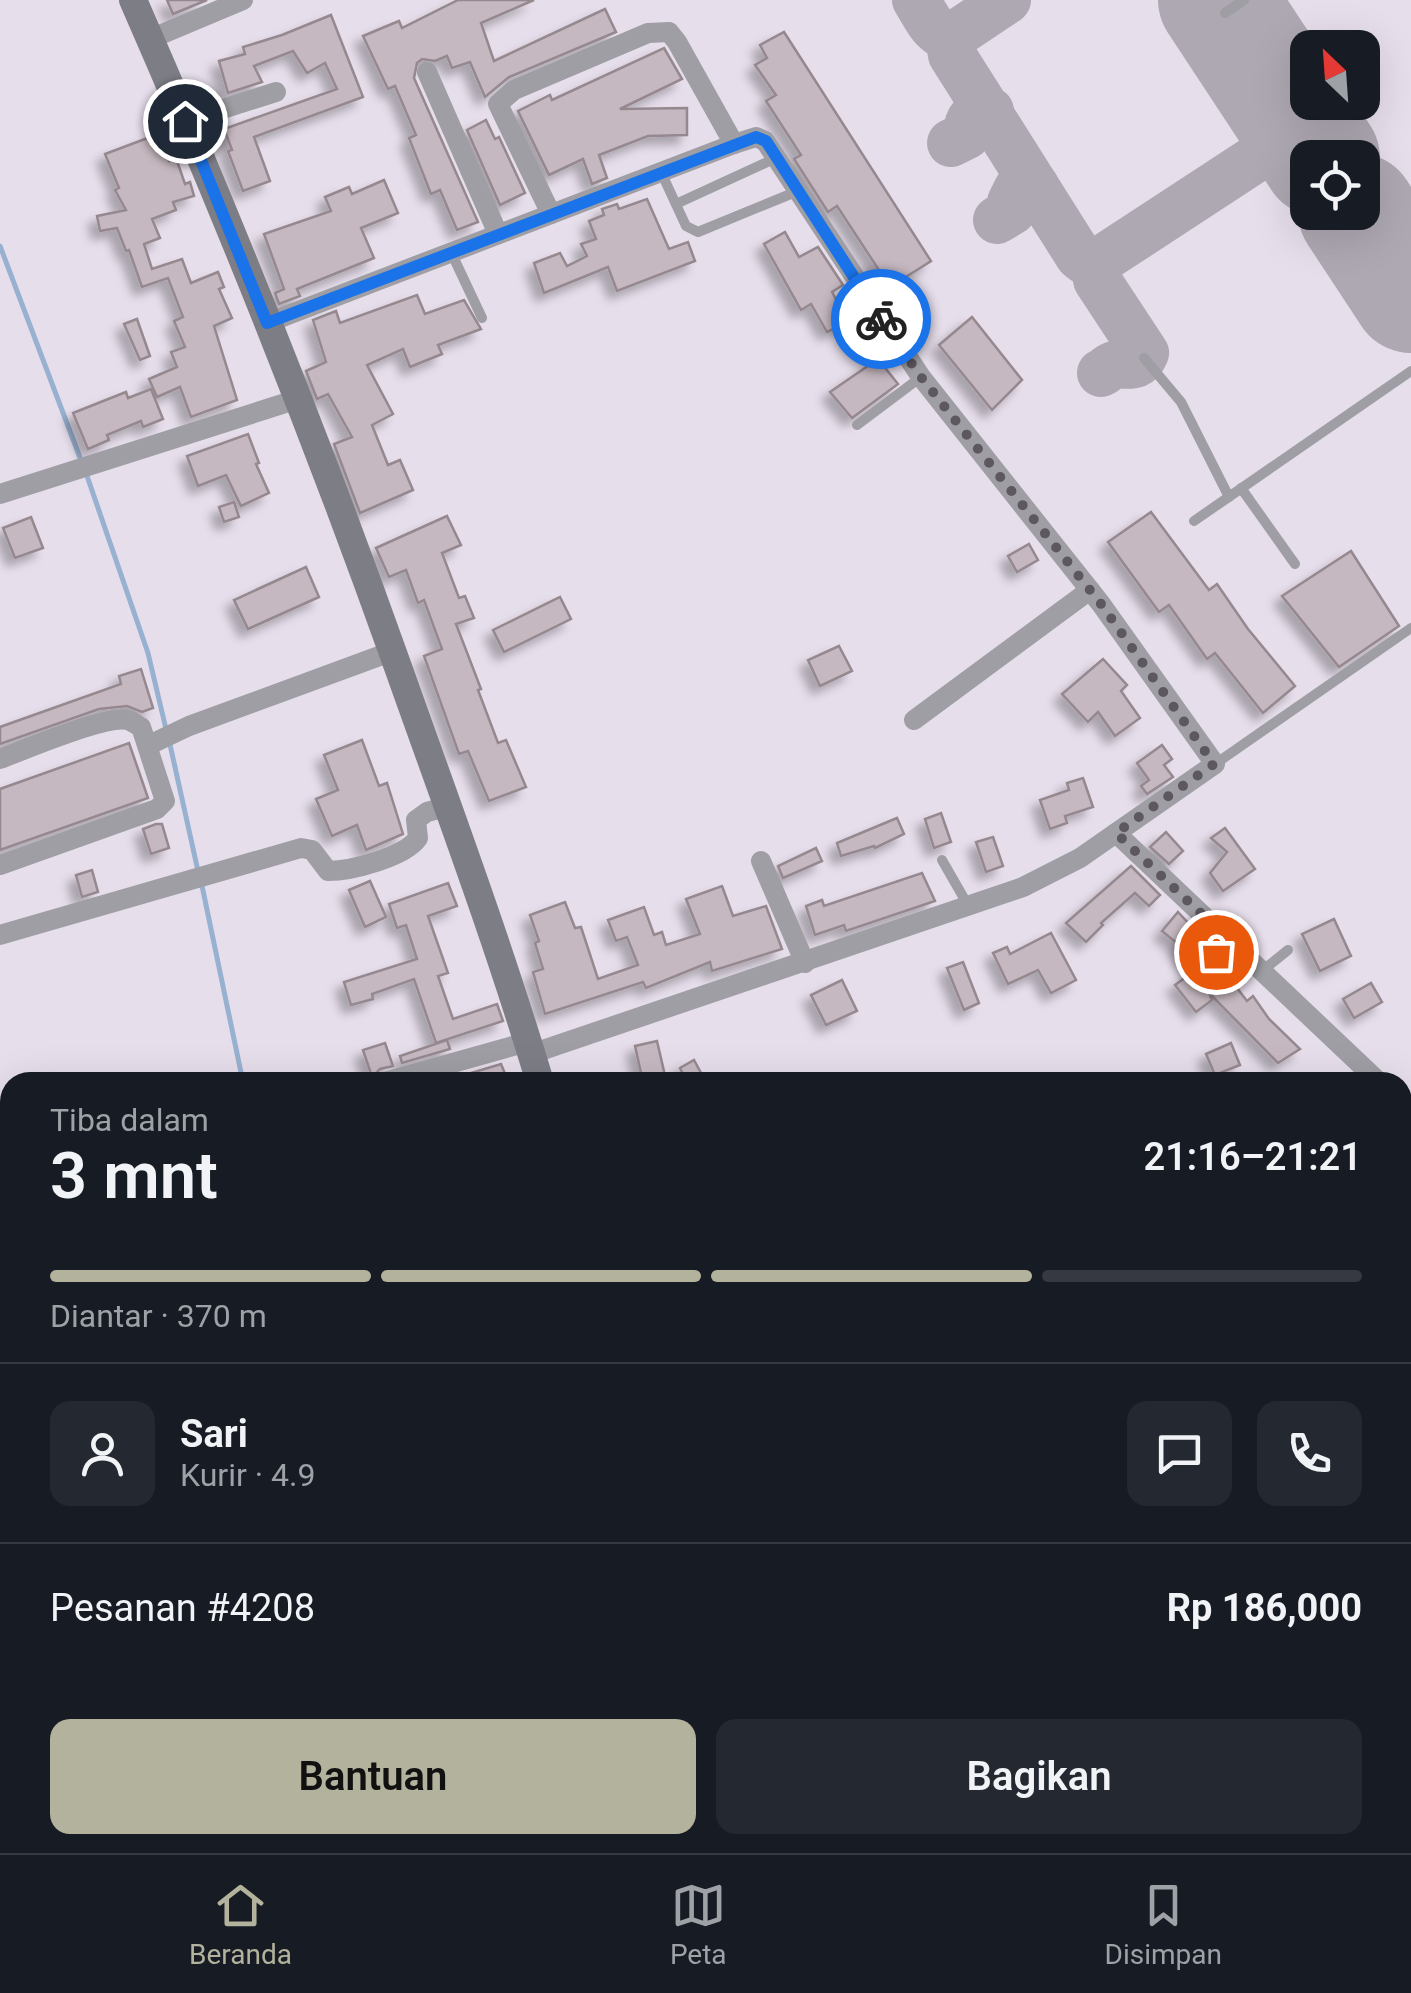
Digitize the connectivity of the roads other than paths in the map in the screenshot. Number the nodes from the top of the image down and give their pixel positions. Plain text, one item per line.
1 (133, 0) edge
2 (243, 0) edge
3 (1244, 0) edge
4 (1225, 13) dead end
5 (150, 39) junction
6 (427, 72) dead end
7 (276, 92) dead end
8 (185, 121) junction
9 (734, 144) junction
10 (776, 158) junction
11 (661, 172) junction
12 (798, 192) junction
13 (676, 204) junction
14 (551, 214) junction
15 (498, 234) junction
16 (451, 252) junction
17 (482, 318) dead end
18 (267, 323) junction
19 (1144, 358) dead end
20 (1411, 371) edge
21 (921, 377) junction
22 (298, 399) junction
23 (857, 425) dead end
24 (1241, 488) junction
25 (0, 494) edge
26 (1230, 496) junction
27 (1194, 521) dead end
28 (1295, 564) dead end
29 (1090, 590) junction
30 (1411, 628) edge
31 (395, 657) junction
32 (914, 720) dead end
33 (165, 738) junction
34 (0, 759) edge
35 (1214, 764) junction
36 (449, 806) junction
37 (1116, 833) junction
38 (942, 860) dead end
39 (761, 861) dead end
40 (0, 864) edge
41 (969, 908) junction
42 (0, 935) edge
43 (1288, 950) dead end
44 (805, 963) junction
45 (1255, 966) junction
46 (529, 1048) junction
47 (427, 1072) edge
48 (537, 1072) edge
49 (1369, 1072) edge

1 - 5 street
2 - 5 street
3 - 4 lane
5 - 8 street
6 - 15 street
7 - 8 street
8 - 18 street
9 - 10 street
9 - 11 street
9 - 14 street
10 - 12 street
10 - 13 lane
11 - 13 lane
11 - 14 street
12 - 13 lane
12 - 21 street
14 - 15 street
15 - 16 street
16 - 17 lane
16 - 18 street
18 - 22 street
19 - 26 lane
20 - 24 lane
21 - 23 lane
21 - 29 street
22 - 25 street
22 - 31 street
24 - 26 lane
24 - 28 lane
26 - 27 lane
29 - 32 street
29 - 35 street
30 - 35 lane
31 - 33 street
31 - 36 street
33 - 34 street
33 - 40 street
35 - 37 street
36 - 42 street
36 - 46 street
37 - 41 street
37 - 45 street
38 - 41 lane
39 - 44 street
41 - 44 street
43 - 45 lane
44 - 46 street
45 - 49 street
46 - 47 street
46 - 48 street

